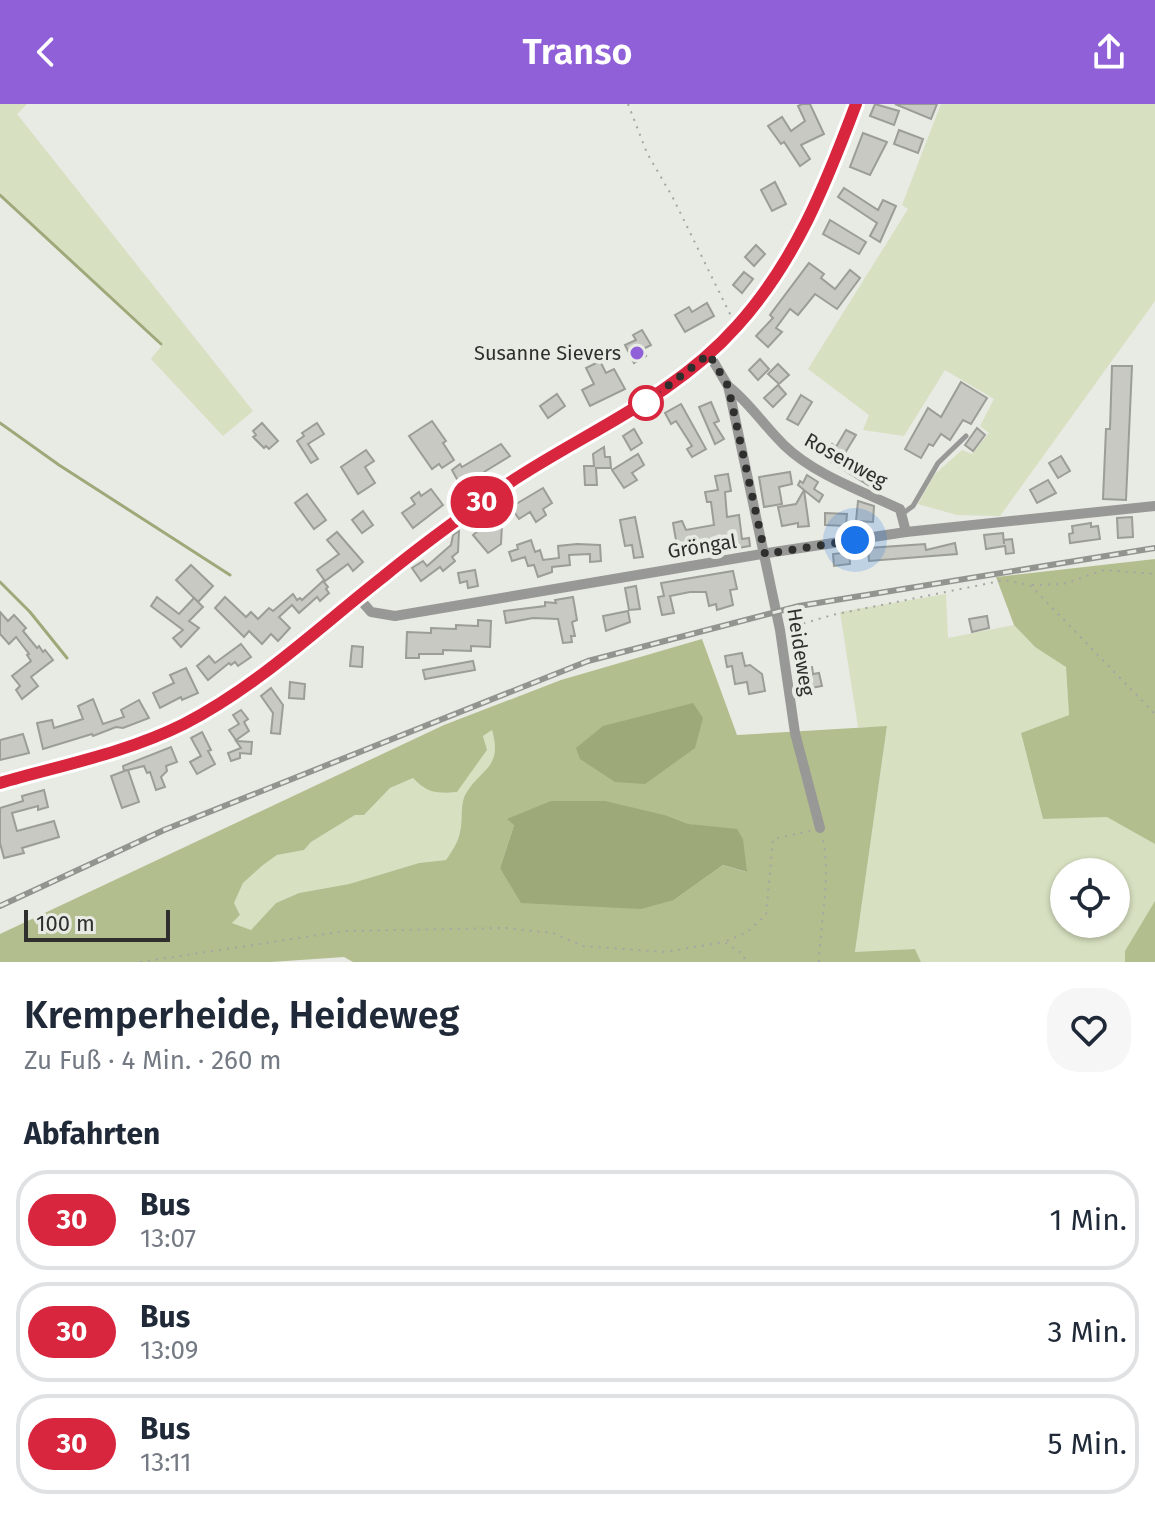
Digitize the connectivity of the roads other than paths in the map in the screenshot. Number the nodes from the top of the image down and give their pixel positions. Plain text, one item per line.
1 (856, 104) edge
2 (709, 354) junction
3 (728, 386) junction
4 (966, 436) dead end
5 (1155, 506) edge
6 (902, 515) junction
7 (906, 532) junction
8 (765, 554) junction
9 (358, 597) junction
10 (0, 783) edge
11 (820, 828) road end

1 - 2 main road
2 - 3 street, Heideweg
2 - 9 main road
3 - 6 street, Rosenweg
3 - 8 street, Heideweg
4 - 6 lane
5 - 7 street, Gröngal
6 - 7 street
7 - 8 street, Gröngal
8 - 9 street, Gröngal
8 - 11 street, Heideweg
9 - 10 main road

